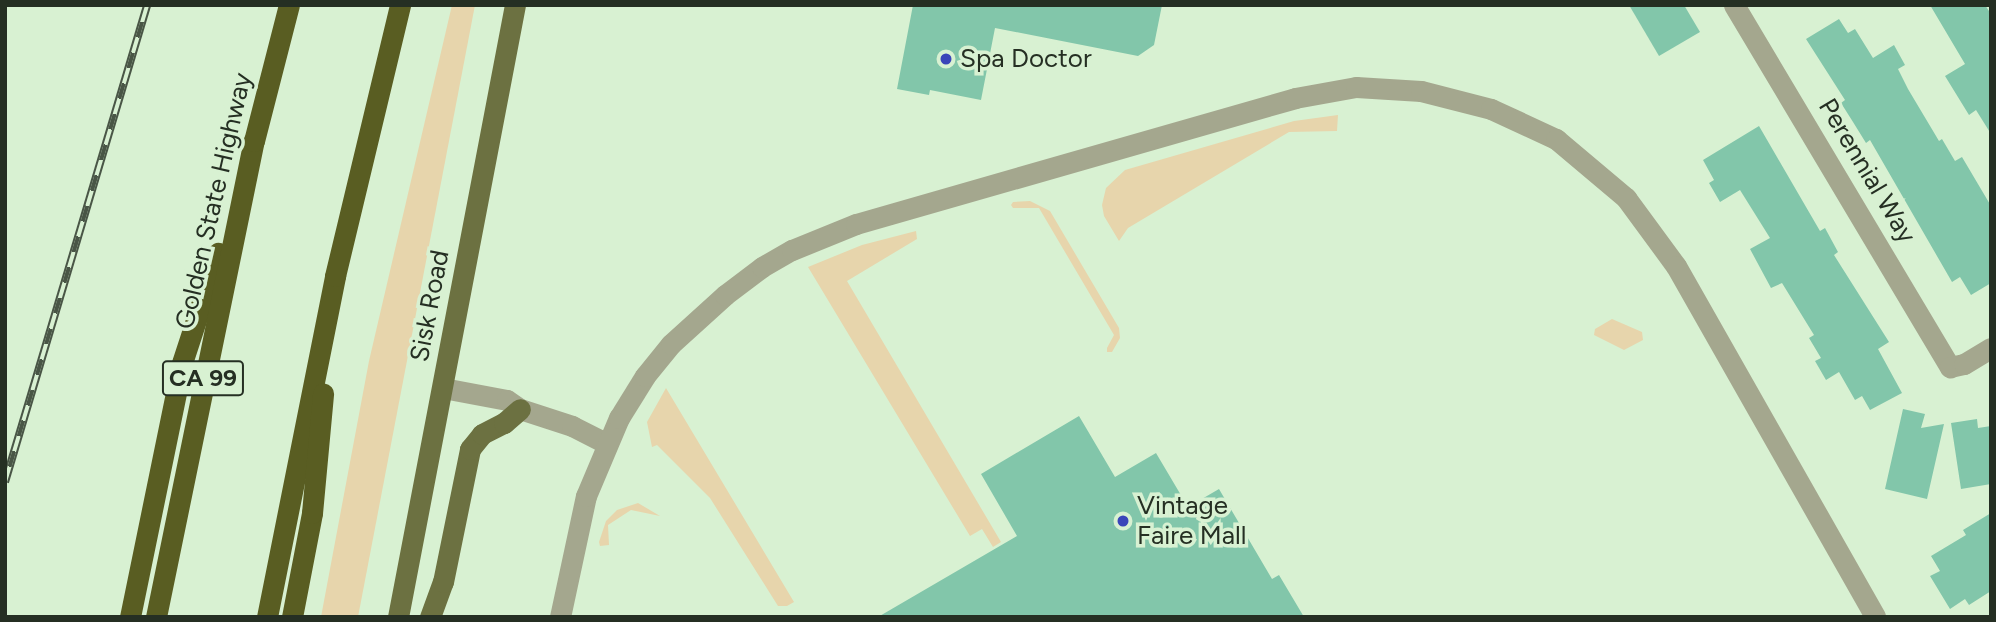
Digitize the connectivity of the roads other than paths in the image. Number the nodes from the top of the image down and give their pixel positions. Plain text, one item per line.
1 (289, 5) edge
2 (400, 5) edge
3 (515, 5) edge
4 (1734, 5) edge
5 (254, 141) junction
6 (335, 276) junction
7 (1991, 348) edge
8 (443, 388) junction
9 (520, 410) junction
10 (607, 444) junction
11 (130, 617) edge
12 (156, 617) edge
13 (267, 617) edge
14 (292, 617) edge
15 (398, 617) edge
16 (430, 617) edge
17 (560, 617) edge
18 (1875, 617) edge

1 - 5 highway, Golden State Highway / CA 99
2 - 6 highway
3 - 8 main road, Sisk Road
4 - 7 street, Perennial Way
5 - 11 highway
5 - 12 highway, Golden State Highway / CA 99
6 - 13 highway
6 - 14 highway
8 - 9 street
8 - 15 main road, Sisk Road
9 - 10 street
9 - 16 main road
10 - 17 street
10 - 18 street

